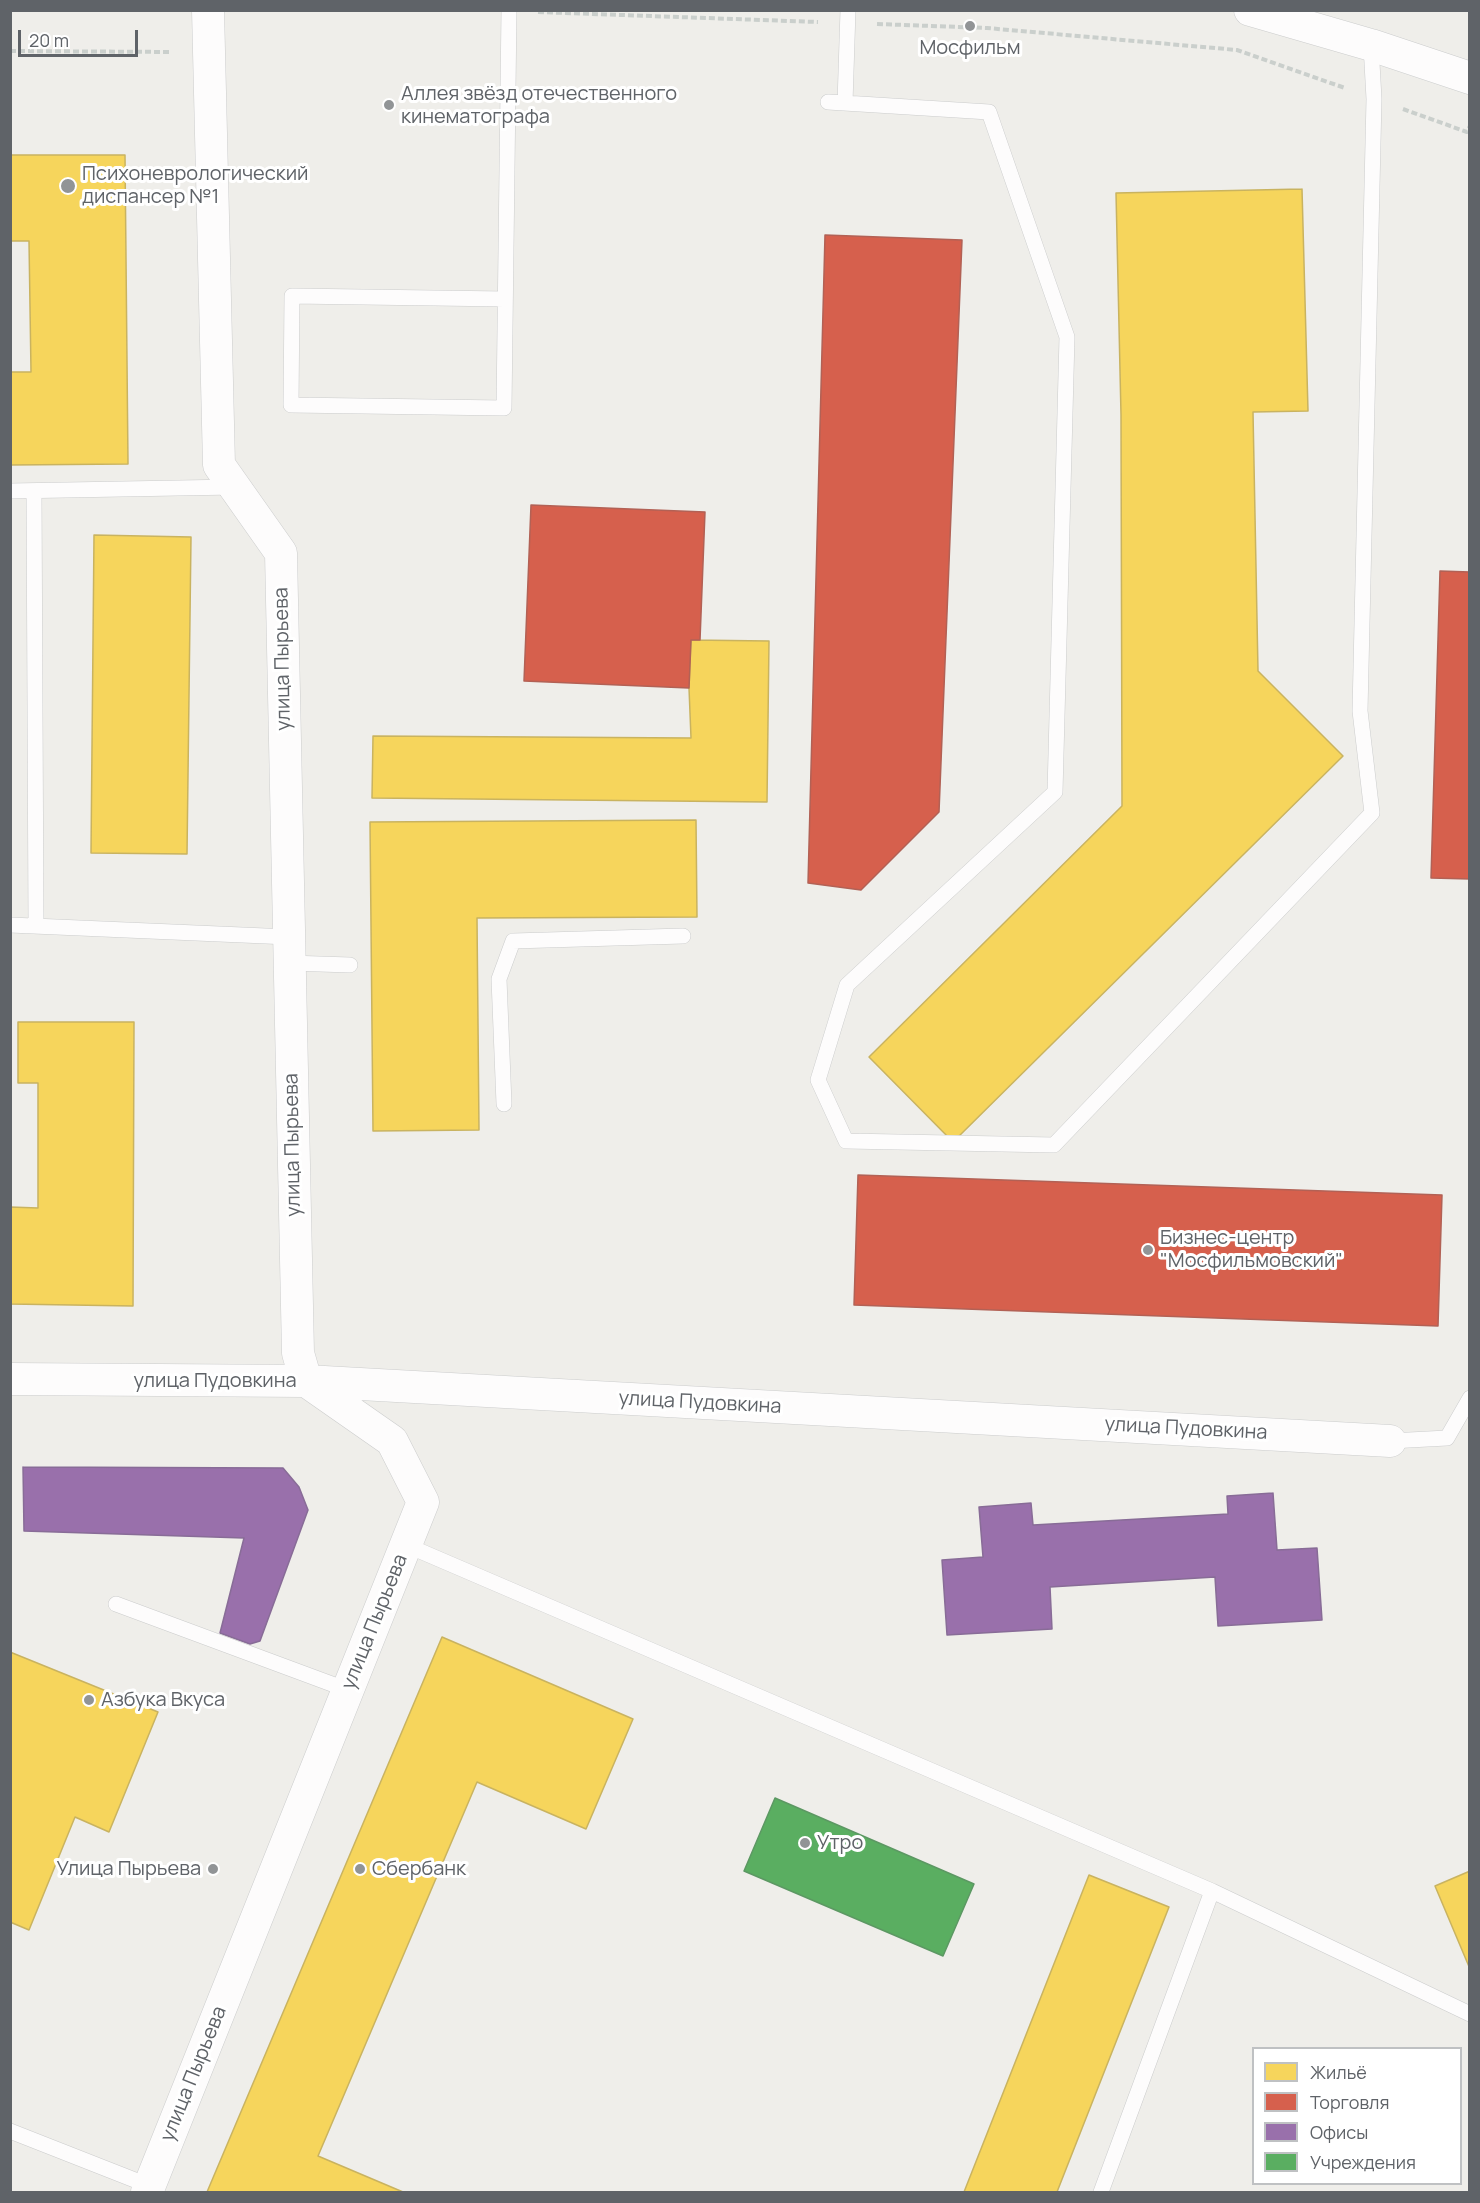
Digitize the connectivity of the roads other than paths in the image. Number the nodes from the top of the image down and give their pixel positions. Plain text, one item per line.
1 (208, 10) edge
2 (1250, 10) edge
3 (509, 11) edge
4 (848, 17) edge
5 (1371, 45) junction
6 (1470, 78) edge
7 (828, 102) dead end
8 (845, 103) junction
9 (506, 299) junction
10 (235, 488) junction
11 (10, 491) edge
12 (34, 491) junction
13 (10, 925) edge
14 (36, 926) junction
15 (682, 936) dead end
16 (289, 950) junction
17 (350, 965) dead end
18 (504, 1104) dead end
19 (10, 1379) edge
20 (306, 1381) junction
21 (1470, 1398) edge
22 (1390, 1441) joint
23 (406, 1545) junction
24 (116, 1604) dead end
25 (348, 1690) junction
26 (1212, 1891) junction
27 (1470, 2014) edge
28 (10, 2131) edge
29 (148, 2189) edge
30 (1101, 2193) edge

1 - 10 street, улица Пырьева
2 - 5 street
3 - 9 lane
4 - 8 lane
5 - 6 street
5 - 8 lane
7 - 8 lane
9 - 9 lane
10 - 12 lane
10 - 16 street, улица Пырьева
11 - 12 lane
12 - 14 lane
13 - 14 lane
14 - 16 lane
15 - 18 lane
16 - 17 lane
16 - 20 street, улица Пырьева
19 - 20 street, улица Пудовкина
20 - 22 street, улица Пудовкина
20 - 23 street, улица Пырьева
21 - 22 lane
23 - 25 street, улица Пырьева
23 - 26 lane
24 - 25 lane
25 - 29 street, улица Пырьева
26 - 27 lane
26 - 30 lane
28 - 29 lane

